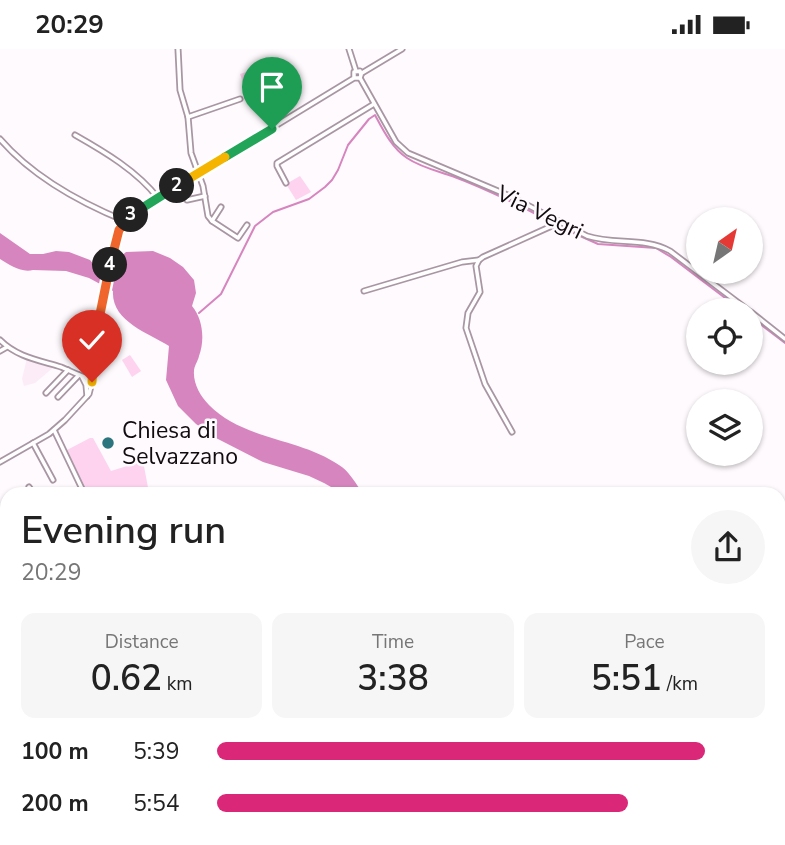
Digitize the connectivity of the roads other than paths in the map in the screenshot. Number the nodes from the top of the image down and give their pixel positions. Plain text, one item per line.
1 (178, 49) edge
2 (349, 49) edge
3 (402, 49) edge
4 (358, 75) junction
5 (240, 99) dead end
6 (374, 103) junction
7 (188, 117) junction
8 (75, 135) dead end
9 (0, 139) edge
10 (198, 173) junction
11 (286, 183) dead end
12 (205, 196) junction
13 (158, 198) junction
14 (187, 200) dead end
15 (221, 207) dead end
16 (212, 221) junction
17 (558, 221) junction
18 (124, 223) junction
19 (247, 225) dead end
20 (479, 260) junction
21 (364, 291) dead end
22 (732, 298) edge
23 (763, 322) edge
24 (0, 339) edge
25 (785, 339) edge
26 (7, 347) junction
27 (0, 351) edge
28 (68, 370) junction
29 (80, 375) junction
30 (92, 379) junction
31 (84, 381) junction
32 (92, 386) junction
33 (46, 393) dead end
34 (58, 397) dead end
35 (87, 397) junction
36 (54, 430) junction
37 (512, 432) dead end
38 (33, 443) junction
39 (0, 462) edge
40 (53, 480) dead end
41 (81, 487) edge

1 - 7 street
2 - 4 street, Via Vegri
3 - 4 street
4 - 6 street, Via Vegri
4 - 10 street
5 - 7 street
6 - 11 street
6 - 17 street, Via Vegri
7 - 10 street
8 - 13 street
9 - 18 street
10 - 12 street
10 - 13 street
12 - 14 street
12 - 16 street
13 - 18 street
15 - 16 street
16 - 19 street
17 - 20 street
17 - 22 street, Via Vegri
18 - 30 street
20 - 21 street
20 - 37 street
23 - 25 street, Via Vegri
24 - 26 street
26 - 27 street
26 - 28 street
28 - 29 street
28 - 33 street
29 - 30 street
29 - 31 street
29 - 34 street
30 - 32 street
31 - 32 street
31 - 35 street
32 - 35 street
35 - 36 street
36 - 38 street
36 - 41 street
38 - 39 street
38 - 40 street

